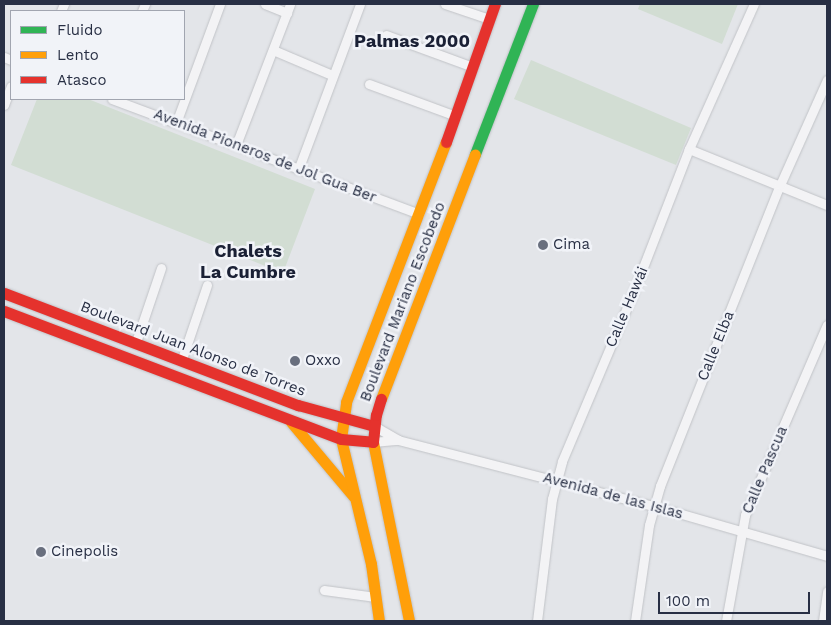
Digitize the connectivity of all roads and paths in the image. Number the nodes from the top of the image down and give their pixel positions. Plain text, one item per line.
1 (220, 4) edge
2 (265, 4) edge
3 (290, 4) edge
4 (360, 4) edge
5 (445, 4) edge
6 (495, 4) edge
7 (533, 4) edge
8 (754, 4) edge
9 (287, 13) junction
10 (489, 19) junction
11 (386, 35) dead end
12 (273, 50) junction
13 (473, 67) junction
14 (332, 75) junction
15 (827, 80) edge
16 (369, 84) dead end
17 (10, 89) edge
18 (185, 99) edge
19 (115, 100) edge
20 (185, 100) edge
21 (4, 105) edge
22 (456, 116) junction
23 (176, 123) junction
24 (236, 145) junction
25 (690, 149) junction
26 (298, 170) junction
27 (780, 185) junction
28 (827, 205) edge
29 (418, 214) junction
30 (161, 268) dead end
31 (208, 285) dead end
32 (4, 288) edge
33 (9, 295) edge
34 (4, 311) edge
35 (827, 325) edge
36 (136, 342) junction
37 (182, 359) junction
38 (342, 419) junction
39 (289, 420) junction
40 (374, 426) junction
41 (341, 439) junction
42 (398, 440) junction
43 (373, 442) junction
44 (556, 481) junction
45 (353, 496) junction
46 (654, 506) junction
47 (742, 531) junction
48 (827, 556) edge
49 (324, 590) dead end
50 (827, 591) edge
51 (376, 596) junction
52 (379, 621) edge
53 (409, 621) edge
54 (537, 621) edge
55 (635, 621) edge
56 (726, 621) edge
57 (823, 621) edge

1 - 18 street
2 - 9 street
3 - 9 street
4 - 14 street
5 - 10 street
6 - 10 main road, Boulevard Mariano Escobedo
7 - 40 main road, Boulevard Mariano Escobedo
8 - 25 street, Calle Hawái
9 - 12 street
10 - 13 main road, Boulevard Mariano Escobedo
11 - 13 street
12 - 14 street
12 - 24 street
13 - 22 main road, Boulevard Mariano Escobedo
14 - 26 street
15 - 27 street, Calle Elba
16 - 22 street
17 - 21 street
19 - 23 street, Avenida Pioneros de Jol Gua Ber
20 - 23 street
22 - 29 main road, Boulevard Mariano Escobedo
23 - 24 street, Avenida Pioneros de Jol Gua Ber
24 - 26 street, Avenida Pioneros de Jol Gua Ber
25 - 27 street
25 - 44 street, Calle Hawái
26 - 29 street, Avenida Pioneros de Jol Gua Ber
27 - 28 street
27 - 46 street, Calle Elba
29 - 38 main road, Boulevard Mariano Escobedo
30 - 36 street
31 - 37 street
32 - 33 street
33 - 36 main road, Boulevard Juan Alonso de Torres
34 - 39 main road, Boulevard Juan Alonso de Torres
35 - 47 street, Calle Pascua
36 - 37 main road, Boulevard Juan Alonso de Torres
37 - 38 main road, Boulevard Juan Alonso de Torres
38 - 40 main road, Boulevard Juan Alonso de Torres
38 - 41 main road, Boulevard Mariano Escobedo
39 - 41 main road, Boulevard Juan Alonso de Torres
39 - 45 main road
40 - 42 street, Avenida de las Islas
40 - 43 main road, Boulevard Mariano Escobedo
41 - 43 main road, Boulevard Juan Alonso de Torres
41 - 45 main road, Boulevard Mariano Escobedo
42 - 43 street, Avenida de las Islas
42 - 44 street, Avenida de las Islas
43 - 53 main road, Boulevard Mariano Escobedo
44 - 46 street, Avenida de las Islas
44 - 54 street, Calle Hawái
45 - 51 main road, Boulevard Mariano Escobedo
46 - 47 street, Avenida de las Islas
46 - 55 street, Calle Elba
47 - 48 street, Avenida de las Islas
47 - 56 street, Calle Pascua
49 - 51 street
50 - 57 street
51 - 52 main road, Boulevard Mariano Escobedo

